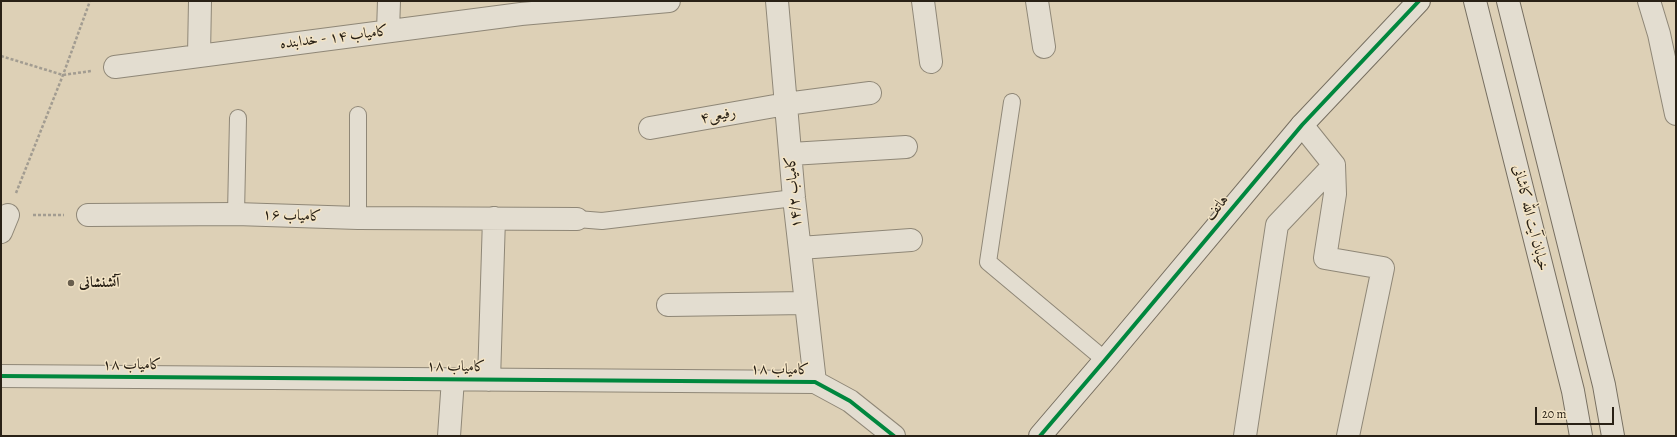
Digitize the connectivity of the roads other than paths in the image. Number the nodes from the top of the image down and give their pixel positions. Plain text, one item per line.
1 (200, 1) edge
2 (389, 1) edge
3 (669, 1) edge
4 (777, 1) edge
5 (924, 1) edge
6 (1037, 1) edge
7 (1419, 1) edge
8 (1475, 1) edge
9 (1508, 1) edge
10 (1649, 1) edge
11 (520, 7) edge
12 (388, 31) junction
13 (1044, 47) dead end
14 (199, 55) junction
15 (931, 62) dead end
16 (115, 67) road end
17 (870, 93) dead end
18 (1012, 102) dead end
19 (786, 104) junction
20 (1676, 114) edge
21 (358, 115) dead end
22 (238, 118) dead end
23 (1302, 125) junction
24 (650, 128) dead end
25 (906, 147) dead end
26 (791, 154) junction
27 (1334, 165) junction
28 (794, 198) junction
29 (236, 214) junction
30 (88, 215) road end
31 (358, 218) junction
32 (494, 218) junction
33 (577, 218) joint
34 (911, 240) dead end
35 (800, 248) junction
36 (806, 303) junction
37 (668, 305) dead end
38 (1105, 360) junction
39 (1, 376) edge
40 (453, 379) junction
41 (489, 380) junction
42 (815, 382) junction
43 (449, 436) edge
44 (894, 436) edge
45 (1040, 436) edge
46 (1245, 436) edge
47 (1348, 436) edge
48 (1580, 436) edge
49 (1612, 436) edge

1 - 14 street
2 - 12 street
3 - 11 street, کامیاب ۱۴ - خدابنده
4 - 19 street, کامیاب ۱۴/۲
5 - 15 street
6 - 13 street
7 - 23 street, هاتف
8 - 48 street, خیابان آیت الله کاشانی
9 - 49 street, خیابان آیت الله کاشانی
10 - 20 street
11 - 12 street, کامیاب ۱۴ - خدابنده
12 - 14 street, کامیاب ۱۴ - خدابنده
14 - 16 street, کامیاب ۱۴ - خدابنده
17 - 19 street, رفیعی۴
18 - 38 lane
19 - 24 street, رفیعی۴
19 - 26 street, کامیاب ۱۴/۲
21 - 31 lane
22 - 29 lane
23 - 27 street
23 - 38 street, هاتف
25 - 26 street
26 - 28 street, کامیاب ۱۴/۲
27 - 46 street
27 - 47 street
28 - 33 lane
28 - 35 street, کامیاب ۱۴/۲
29 - 30 street, کامیاب ۱۶
29 - 31 street, کامیاب ۱۶
31 - 32 street, کامیاب ۱۶
32 - 33 street, کامیاب ۱۶
32 - 41 street
34 - 35 street
35 - 36 street, کامیاب ۱۴/۲
36 - 37 street
36 - 42 street, کامیاب ۱۴/۲
38 - 45 street, هاتف
39 - 40 street, کامیاب ۱۸
40 - 41 street, کامیاب ۱۸
40 - 43 street
41 - 42 street, کامیاب ۱۸
42 - 44 street, کامیاب ۱۸

